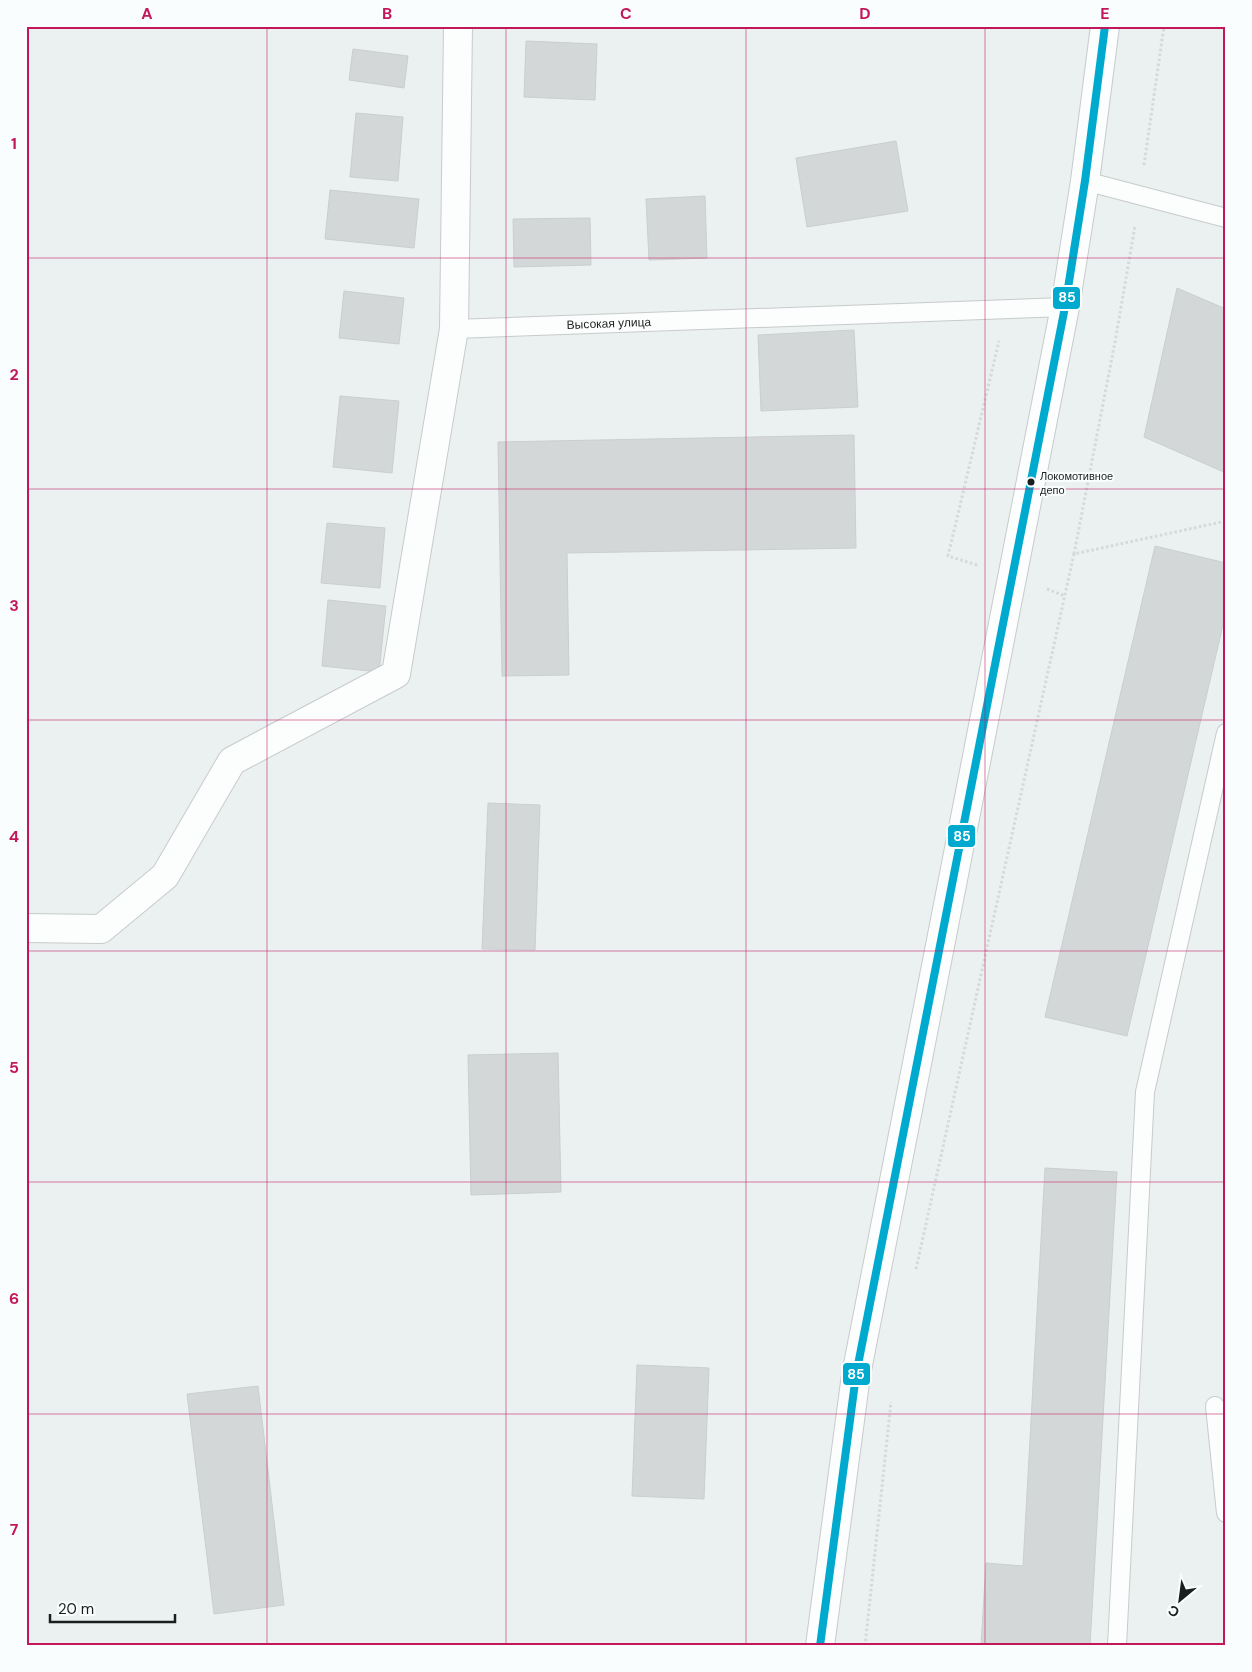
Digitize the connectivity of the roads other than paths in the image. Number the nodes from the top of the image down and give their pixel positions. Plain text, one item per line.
1 (458, 26) edge
2 (1104, 26) edge
3 (1085, 180) junction
4 (1226, 218) edge
5 (1066, 307) junction
6 (454, 329) junction
7 (1226, 733) edge
8 (26, 928) edge
9 (1215, 1406) dead end
10 (1226, 1512) edge
11 (820, 1646) edge
12 (1117, 1646) edge

1 - 6 main road
2 - 3 main road
3 - 4 lane
3 - 5 main road
5 - 6 lane, Высокая улица
5 - 11 main road
6 - 8 main road
7 - 12 lane
9 - 10 lane

